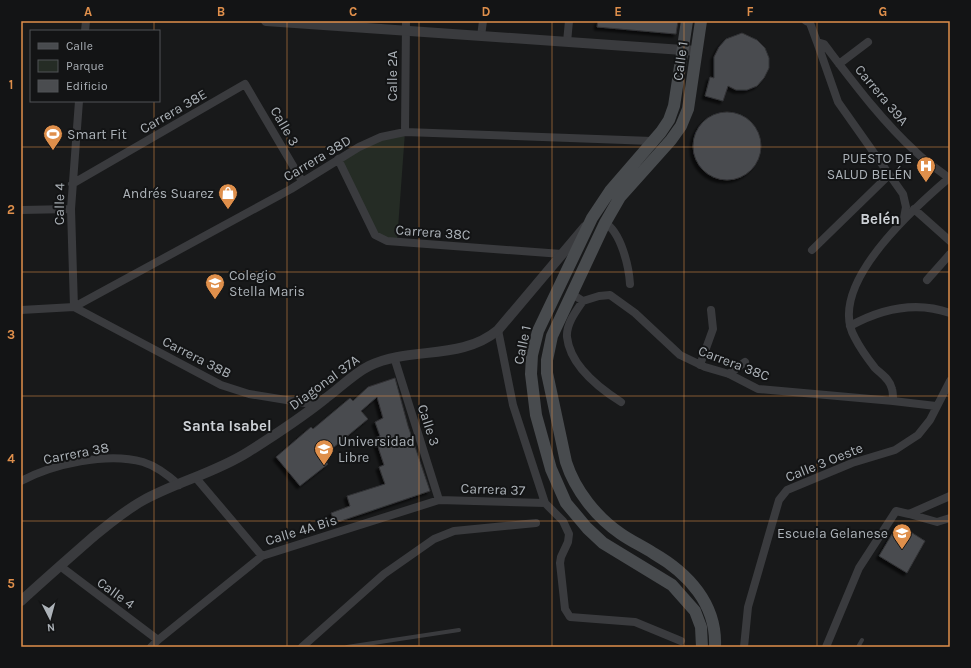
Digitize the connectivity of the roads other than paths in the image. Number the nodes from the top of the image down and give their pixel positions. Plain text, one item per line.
1 (266, 21) edge
2 (483, 21) edge
3 (568, 21) edge
4 (687, 21) edge
5 (701, 21) edge
6 (806, 21) edge
7 (297, 22) edge
8 (406, 26) edge
9 (481, 36) junction
10 (567, 42) junction
11 (817, 42) junction
12 (868, 42) dead end
13 (683, 50) junction
14 (697, 51) junction
15 (839, 64) junction
16 (245, 84) joint
17 (79, 102) edge
18 (405, 132) junction
19 (652, 141) junction
20 (338, 159) junction
21 (889, 175) junction
22 (949, 178) edge
23 (302, 182) junction
24 (72, 184) junction
25 (71, 209) junction
26 (914, 209) junction
27 (21, 210) edge
28 (592, 218) junction
29 (904, 218) junction
30 (605, 223) junction
31 (950, 241) edge
32 (812, 250) dead end
33 (562, 254) junction
34 (950, 254) edge
35 (927, 280) dead end
36 (630, 284) dead end
37 (572, 294) junction
38 (583, 301) junction
39 (74, 307) junction
40 (21, 310) edge
41 (711, 310) dead end
42 (950, 313) edge
43 (850, 326) junction
44 (498, 330) junction
45 (394, 357) junction
46 (745, 362) dead end
47 (700, 365) junction
48 (729, 374) junction
49 (950, 381) edge
50 (893, 401) junction
51 (621, 402) dead end
52 (317, 405) junction
53 (936, 406) junction
54 (196, 478) junction
55 (21, 481) edge
56 (179, 485) junction
57 (950, 496) edge
58 (439, 500) junction
59 (545, 503) junction
60 (909, 514) junction
61 (950, 518) edge
62 (536, 523) dead end
63 (262, 556) junction
64 (60, 566) junction
65 (21, 601) edge
66 (459, 630) dead end
67 (158, 640) junction
68 (862, 640) dead end
69 (681, 641) dead end
70 (151, 647) edge
71 (302, 647) edge
72 (347, 647) edge
73 (702, 647) edge
74 (715, 647) edge
75 (744, 647) edge
76 (826, 647) edge
77 (858, 647) edge

1 - 7 street
2 - 9 street
3 - 10 street
4 - 13 main road, Calle 1
5 - 14 main road, Calle 1
6 - 11 street
7 - 8 street
8 - 9 street
8 - 18 street, Calle 2A
9 - 10 street
10 - 13 street
11 - 15 street, Carrera 39A
11 - 21 street
12 - 15 street
13 - 14 street
13 - 19 main road, Calle 1
14 - 30 main road, Calle 1
15 - 22 street, Carrera 39A
16 - 23 street, Calle 3
16 - 24 street, Carrera 38E
17 - 24 street, Calle 4
18 - 19 street, Carrera 38D
18 - 20 street, Carrera 38D
19 - 28 main road, Calle 1
20 - 23 street, Carrera 38D
20 - 33 street, Carrera 38C
21 - 29 street
21 - 32 street
22 - 26 street
23 - 39 street, Carrera 38D
24 - 25 street, Calle 4
25 - 27 street
25 - 39 street, Calle 4
26 - 29 street
26 - 31 street
28 - 33 street, Diagonal 37A
28 - 73 main road, Calle 1
29 - 43 street
30 - 36 street
30 - 37 main road, Calle 1
33 - 44 street, Diagonal 37A
34 - 35 street
37 - 38 street
37 - 74 main road, Calle 1
38 - 47 street, Carrera 38C
38 - 51 street
39 - 40 street, Carrera 38D
39 - 52 street, Carrera 38B
41 - 47 street
42 - 43 street
43 - 50 street
44 - 45 street, Diagonal 37A
44 - 59 street
45 - 52 street, Diagonal 37A
45 - 58 street, Calle 3
46 - 48 street
47 - 48 street, Carrera 38C
48 - 50 street, Carrera 38C
49 - 53 street, Calle 3 Oeste
50 - 53 street, Carrera 38C
52 - 54 street, Diagonal 37A
53 - 75 street, Calle 3 Oeste
54 - 56 street, Diagonal 37A
54 - 63 street
55 - 56 street, Carrera 38
56 - 64 street, Diagonal 37A
57 - 60 street
58 - 59 street, Carrera 37
58 - 63 street, Calle 4A Bis
59 - 69 street
60 - 61 street
60 - 76 street
62 - 71 street
63 - 67 street, Calle 4A Bis
64 - 65 street, Diagonal 37A
64 - 67 street, Calle 4
66 - 72 lane
67 - 70 street, Calle 4A Bis
68 - 77 lane

